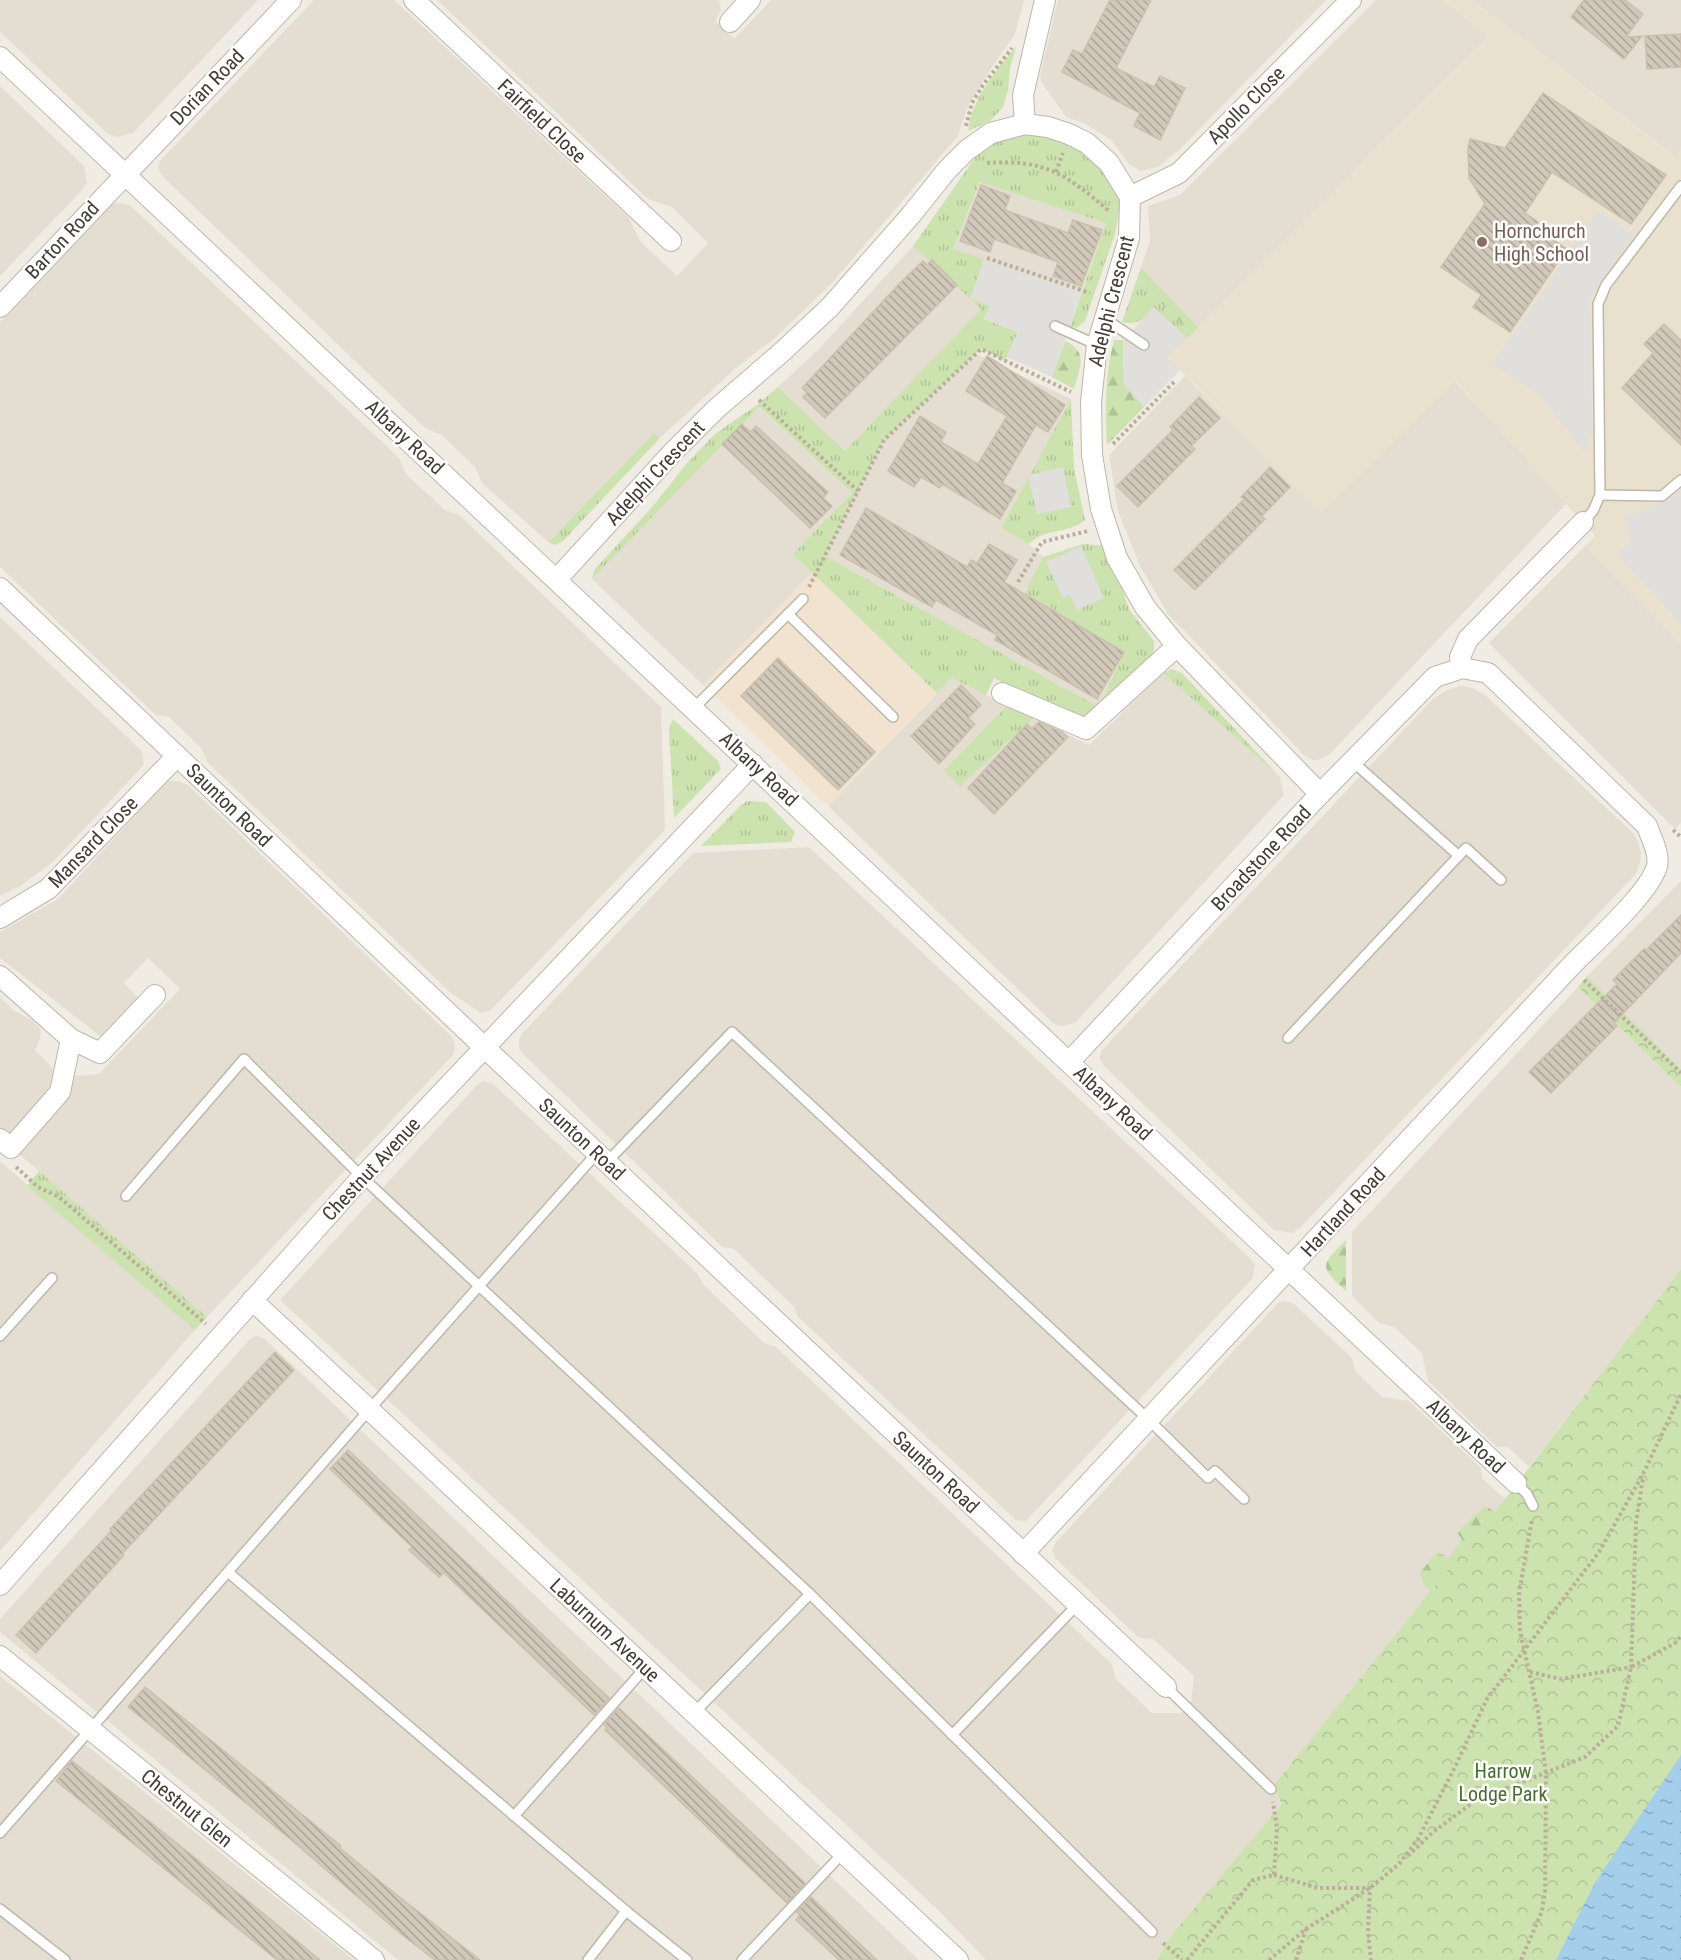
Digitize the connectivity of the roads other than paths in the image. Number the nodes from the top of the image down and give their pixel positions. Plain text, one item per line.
1 (291, 0) edge
2 (414, 0) edge
3 (1045, 0) edge
4 (1351, 0) edge
5 (747, 1) edge
6 (730, 22) dead end
7 (0, 57) edge
8 (1025, 124) junction
9 (124, 174) junction
10 (1681, 186) edge
11 (1130, 197) junction
12 (671, 241) dead end
13 (0, 307) edge
14 (1107, 309) junction
15 (1055, 326) dead end
16 (1097, 345) junction
17 (1144, 345) dead end
18 (1681, 480) edge
19 (1600, 495) junction
20 (1584, 522) joint
21 (557, 579) junction
22 (0, 588) edge
23 (803, 599) road end
24 (788, 614) junction
25 (1177, 646) junction
26 (1462, 668) junction
27 (1002, 693) dead end
28 (694, 708) junction
29 (893, 717) dead end
30 (177, 756) junction
31 (1352, 761) junction
32 (753, 764) junction
33 (1320, 794) junction
34 (1459, 856) junction
35 (1501, 880) dead end
36 (0, 918) edge
37 (0, 976) edge
38 (154, 995) dead end
39 (1288, 1038) dead end
40 (71, 1039) junction
41 (484, 1047) junction
42 (1070, 1062) junction
43 (6, 1143) edge
44 (602, 1157) junction
45 (362, 1177) junction
46 (126, 1196) dead end
47 (1290, 1269) junction
48 (52, 1278) dead end
49 (479, 1285) junction
50 (252, 1300) junction
51 (0, 1335) edge
52 (369, 1410) junction
53 (1149, 1420) junction
54 (1516, 1484) joint
55 (1244, 1499) dead end
56 (1533, 1506) road end
57 (1023, 1554) junction
58 (229, 1573) junction
59 (0, 1585) edge
60 (810, 1594) junction
61 (1077, 1605) junction
62 (0, 1656) edge
63 (645, 1668) junction
64 (1167, 1687) joint
65 (694, 1713) junction
66 (91, 1730) junction
67 (952, 1735) junction
68 (1271, 1789) road end
69 (514, 1816) junction
70 (0, 1833) edge
71 (843, 1852) junction
72 (0, 1909) edge
73 (626, 1911) junction
74 (1152, 1932) road end
75 (65, 1960) edge
76 (374, 1960) edge
77 (588, 1960) edge
78 (687, 1960) edge
79 (742, 1960) edge
80 (958, 1960) edge

1 - 9 street, Dorian Road
2 - 12 street, Fairfield Close
3 - 8 street
4 - 11 street, Apollo Close
5 - 6 street
7 - 9 street, Albany Road
8 - 11 street, Adelphi Crescent
8 - 21 street, Adelphi Crescent
9 - 13 street, Barton Road
9 - 21 street, Albany Road
10 - 19 lane
11 - 14 street, Adelphi Crescent
14 - 16 street, Adelphi Crescent
14 - 17 lane
15 - 16 lane
16 - 25 street, Adelphi Crescent
18 - 19 lane
19 - 20 lane
20 - 26 street
21 - 28 street, Albany Road
22 - 30 street, Saunton Road
23 - 24 lane
24 - 28 lane
24 - 29 lane
25 - 27 street
25 - 33 street, Adelphi Crescent
26 - 31 street, Broadstone Road
26 - 47 street, Hartland Road
28 - 32 street, Albany Road
30 - 36 street, Mansard Close
30 - 41 street, Saunton Road
31 - 33 street, Broadstone Road
31 - 34 lane
32 - 41 street, Chestnut Avenue
32 - 42 street, Albany Road
33 - 42 street, Broadstone Road
34 - 35 lane
34 - 39 lane
37 - 40 street
38 - 40 street
40 - 43 street
41 - 44 street, Saunton Road
41 - 45 street, Chestnut Avenue
42 - 47 street, Albany Road
44 - 49 lane
44 - 53 lane
44 - 57 street, Saunton Road
45 - 46 lane
45 - 49 lane
45 - 50 street, Chestnut Avenue
47 - 53 street, Hartland Road
47 - 54 street, Albany Road
48 - 51 lane
49 - 52 lane
49 - 60 lane
50 - 52 street, Laburnum Avenue
50 - 59 street, Chestnut Avenue
52 - 58 lane
52 - 63 street, Laburnum Avenue
53 - 55 lane
53 - 57 street, Hartland Road
54 - 56 lane
57 - 61 street, Saunton Road
58 - 66 lane
58 - 69 lane
60 - 65 lane
60 - 67 lane
61 - 64 street, Saunton Road
61 - 67 lane
62 - 66 street, Chestnut Glen
63 - 65 street, Laburnum Avenue
63 - 69 lane
64 - 68 lane
65 - 71 street, Laburnum Avenue
66 - 70 lane
66 - 76 street, Chestnut Glen
67 - 74 lane
69 - 73 lane
71 - 79 lane
71 - 80 street, Laburnum Avenue
72 - 75 lane
73 - 77 lane
73 - 78 lane

